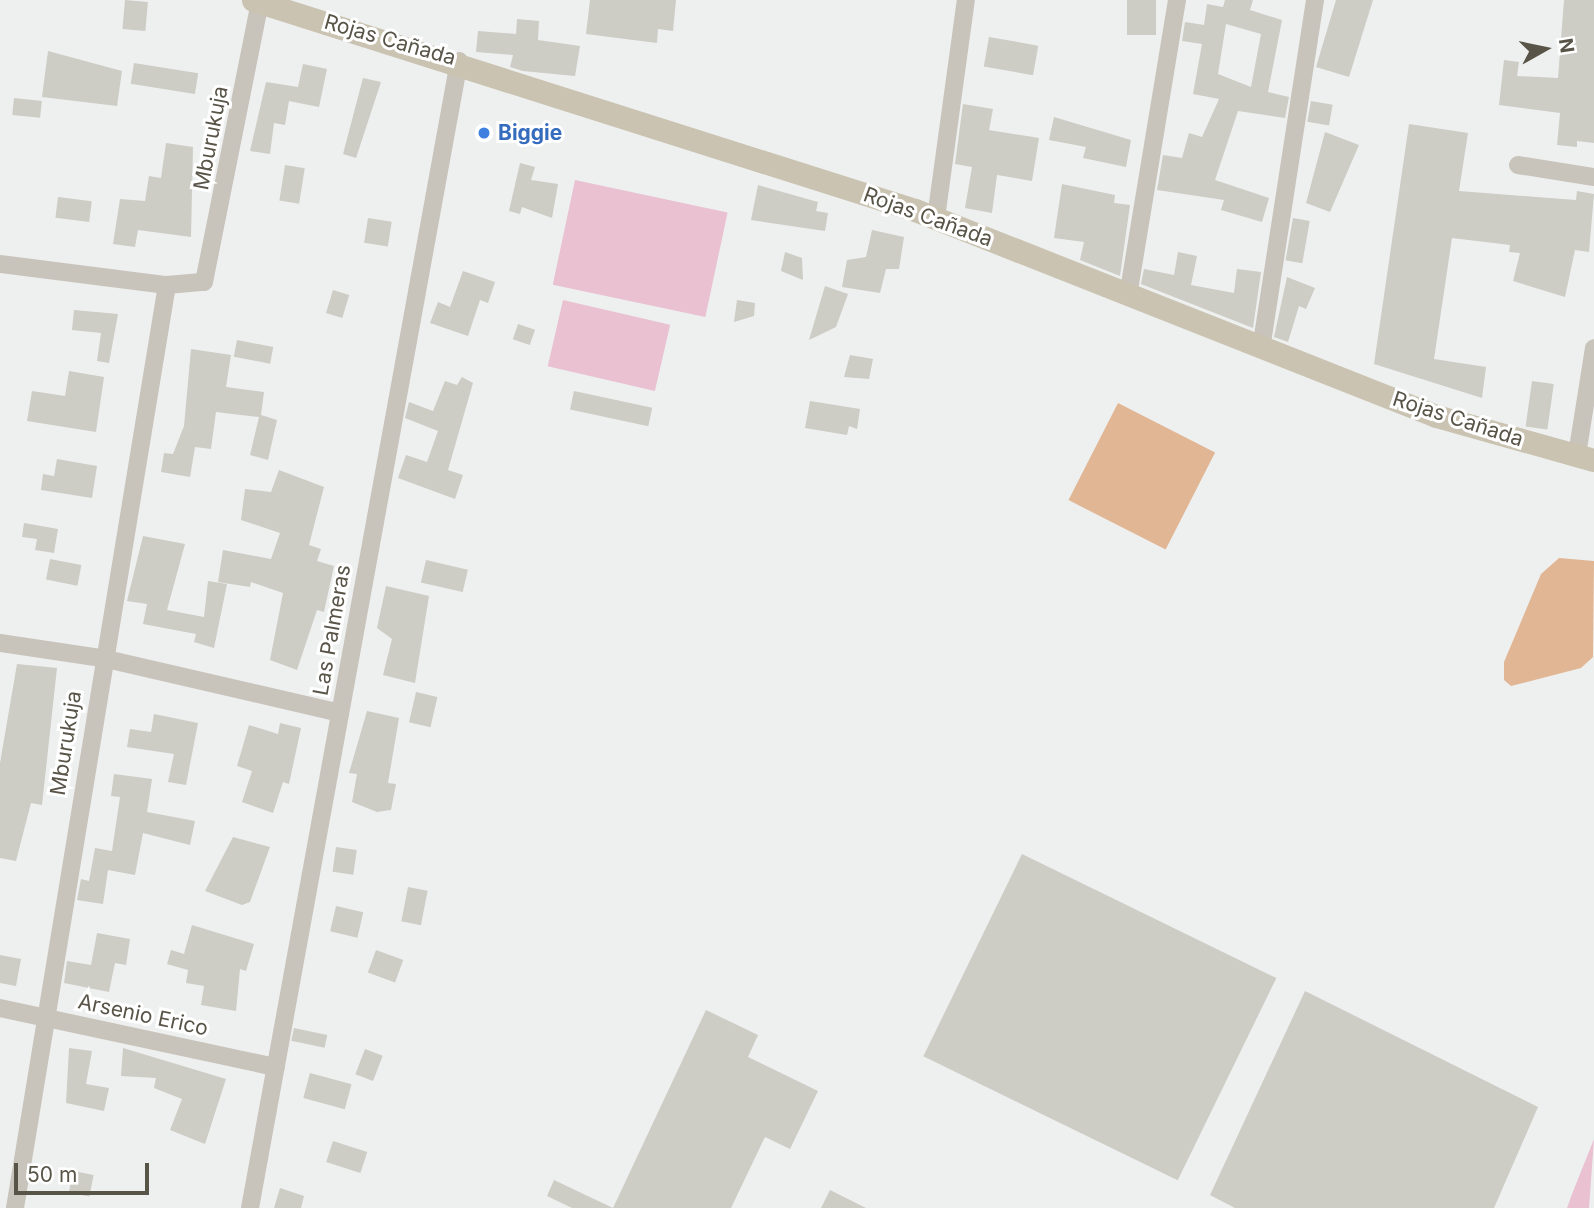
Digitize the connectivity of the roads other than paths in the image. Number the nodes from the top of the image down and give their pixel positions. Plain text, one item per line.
1 (966, 0) edge
2 (1177, 0) edge
3 (1315, 0) edge
4 (256, 1) edge
5 (459, 61) junction
6 (1518, 165) dead end
7 (1594, 177) edge
8 (936, 218) junction
9 (0, 264) edge
10 (167, 285) junction
11 (1128, 296) junction
12 (1594, 348) edge
13 (1261, 349) junction
14 (1586, 458) edge
15 (0, 643) edge
16 (102, 658) junction
17 (340, 713) junction
18 (0, 1008) edge
19 (48, 1018) junction
20 (276, 1067) junction
21 (15, 1208) edge
22 (250, 1208) edge

1 - 8 street
2 - 11 street
3 - 13 street
4 - 5 main road, Rojas Cañada
4 - 10 street, Mburukuja
5 - 8 main road, Rojas Cañada
5 - 17 street, Las Palmeras
6 - 7 street
8 - 11 main road, Rojas Cañada
9 - 10 street
10 - 16 street, Mburukuja
11 - 13 main road, Rojas Cañada
12 - 14 street
13 - 14 main road, Rojas Cañada
15 - 16 street
16 - 17 street
16 - 19 street, Mburukuja
17 - 20 street, Las Palmeras
18 - 19 street, Arsenio Erico
19 - 20 street, Arsenio Erico
19 - 21 street, Mburukuja
20 - 22 street, Las Palmeras

